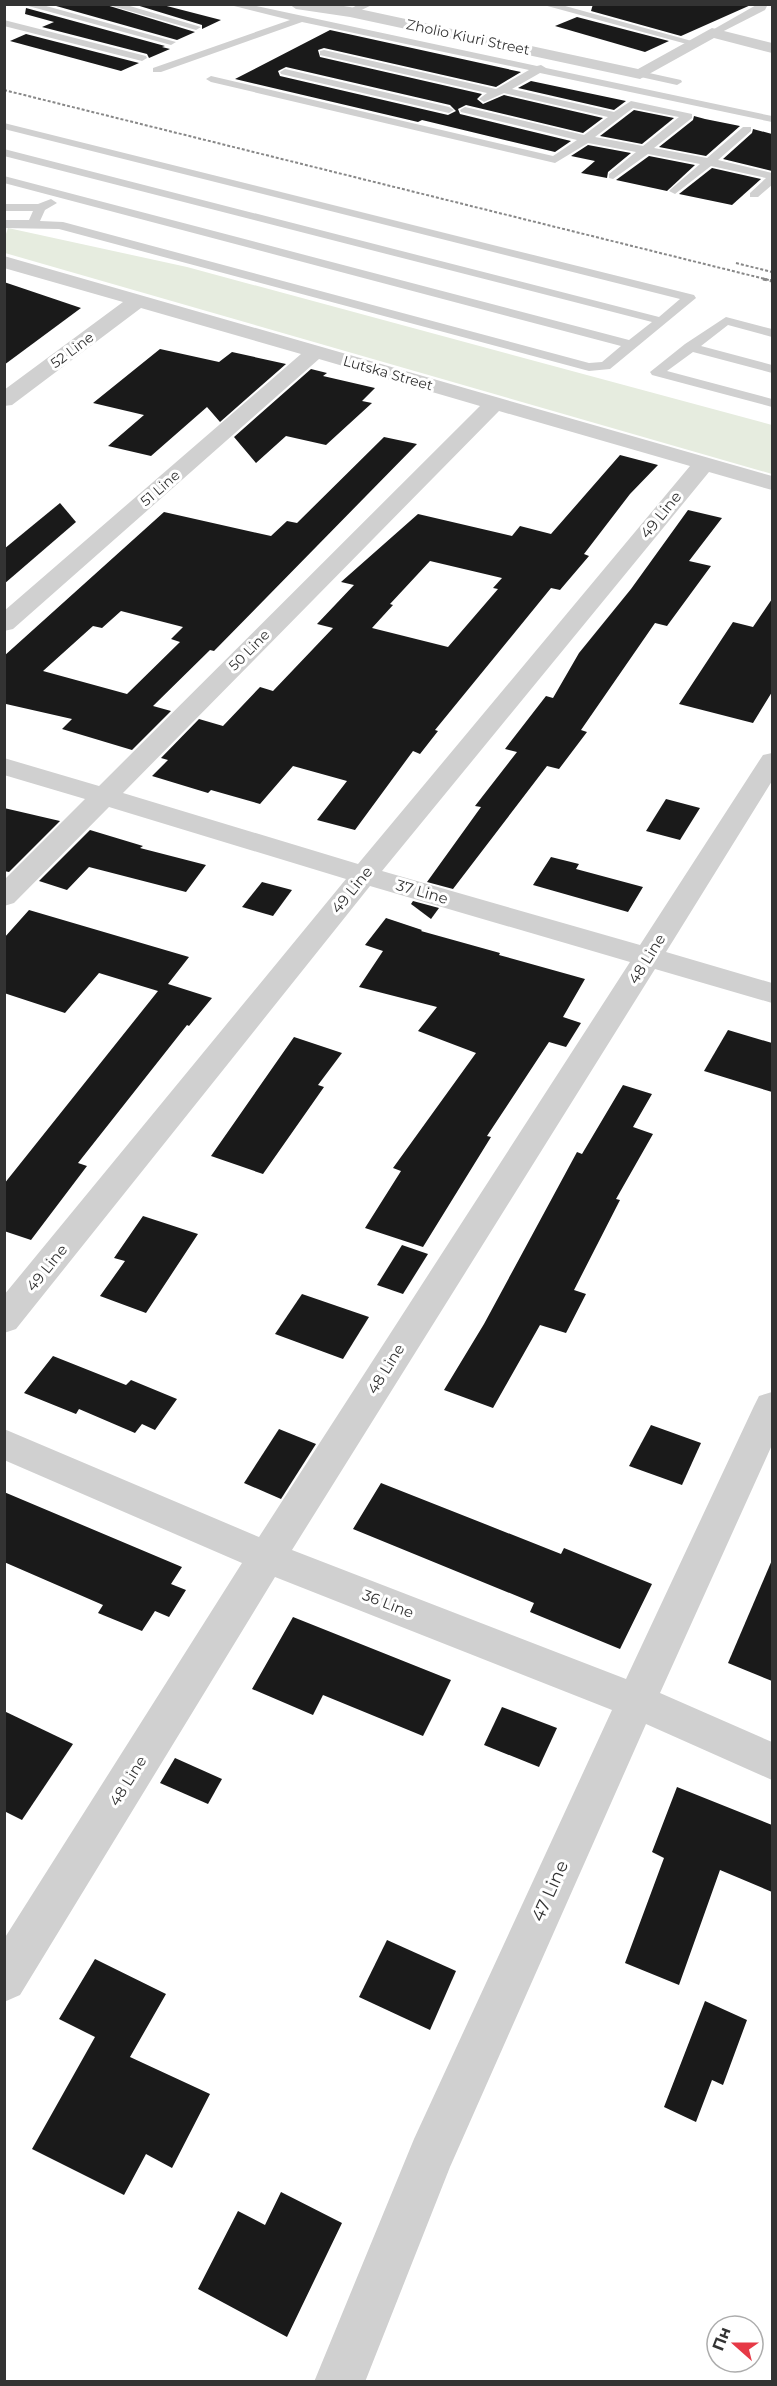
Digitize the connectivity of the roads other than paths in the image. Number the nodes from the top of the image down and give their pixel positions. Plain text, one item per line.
1 (26, 4) edge
2 (110, 4) edge
3 (231, 4) edge
4 (369, 4) edge
5 (545, 4) edge
6 (763, 4) edge
7 (47, 6) edge
8 (297, 12) edge
9 (350, 12) junction
10 (5, 23) edge
11 (196, 27) dead end
12 (712, 33) junction
13 (171, 42) dead end
14 (694, 43) junction
15 (772, 48) edge
16 (324, 53) dead end
17 (142, 58) dead end
18 (541, 68) junction
19 (157, 69) dead end
20 (285, 72) dead end
21 (640, 74) junction
22 (211, 79) dead end
23 (677, 82) dead end
24 (499, 91) junction
25 (449, 110) junction
26 (465, 110) junction
27 (615, 115) junction
28 (772, 119) edge
29 (4, 126) edge
30 (421, 127) junction
31 (747, 129) dead end
32 (586, 139) junction
33 (645, 151) junction
34 (4, 152) edge
35 (134, 159) junction
36 (708, 163) junction
37 (100, 176) junction
38 (613, 177) dead end
39 (772, 178) edge
40 (4, 179) edge
41 (675, 191) dead end
42 (65, 195) junction
43 (772, 200) edge
44 (4, 207) edge
45 (40, 208) junction
46 (4, 224) edge
47 (33, 224) junction
48 (461, 241) junction
49 (431, 261) junction
50 (4, 262) edge
51 (398, 284) junction
52 (139, 300) junction
53 (365, 306) junction
54 (661, 321) junction
55 (772, 333) edge
56 (631, 345) junction
57 (690, 347) junction
58 (315, 352) junction
59 (772, 369) edge
60 (4, 400) edge
61 (772, 403) edge
62 (494, 404) junction
63 (704, 463) junction
64 (772, 483) edge
65 (4, 624) edge
66 (772, 761) edge
67 (4, 766) edge
68 (103, 797) junction
69 (364, 875) junction
70 (4, 897) edge
71 (649, 956) junction
72 (772, 993) edge
73 (4, 1320) edge
74 (772, 1406) edge
75 (4, 1444) edge
76 (267, 1557) junction
77 (636, 1701) junction
78 (772, 1761) edge
79 (4, 1980) edge
80 (339, 2382) edge

1 - 7 lane
2 - 11 lane
3 - 8 lane
4 - 9 lane
5 - 14 lane
6 - 12 lane
7 - 10 lane
7 - 13 lane
8 - 9 street, Zholio Kiuri Street
8 - 18 lane
8 - 19 lane
9 - 21 street, Zholio Kiuri Street
10 - 17 lane
12 - 14 street
12 - 15 street
14 - 21 street
16 - 24 lane
18 - 24 lane
18 - 28 lane
20 - 25 lane
21 - 23 lane
22 - 30 lane
24 - 26 lane
24 - 27 lane
25 - 26 lane
25 - 30 lane
26 - 32 lane
27 - 32 lane
27 - 33 lane
29 - 35 lane
30 - 32 lane
31 - 36 lane
32 - 33 lane
33 - 36 lane
33 - 38 lane
34 - 37 lane
35 - 37 lane
35 - 48 lane
36 - 39 lane
36 - 41 lane
37 - 42 lane
37 - 49 lane
39 - 43 lane
40 - 42 lane
42 - 45 lane
42 - 51 lane
44 - 45 lane
45 - 47 lane
46 - 47 lane
47 - 53 lane
48 - 49 lane
48 - 54 lane
49 - 51 lane
49 - 54 lane
50 - 52 street, Lutska Street
51 - 53 lane
51 - 56 lane
52 - 58 street, Lutska Street
52 - 60 street, 52 Line
53 - 56 lane
54 - 56 lane
55 - 57 lane
57 - 59 lane
57 - 61 lane
58 - 62 street, Lutska Street
58 - 65 street, 51 Line
62 - 63 street, Lutska Street
62 - 68 street, 50 Line
63 - 64 street, Lutska Street
63 - 69 street, 49 Line
66 - 71 street, 48 Line
67 - 68 street, 37 Line
68 - 69 street, 37 Line
68 - 70 street, 50 Line
69 - 71 street, 37 Line
69 - 73 street, 49 Line
71 - 72 street, 37 Line
71 - 76 street, 48 Line
74 - 77 street, 47 Line
75 - 76 street, 36 Line
76 - 77 street, 36 Line
76 - 79 street, 48 Line
77 - 78 street, 36 Line
77 - 80 street, 47 Line

